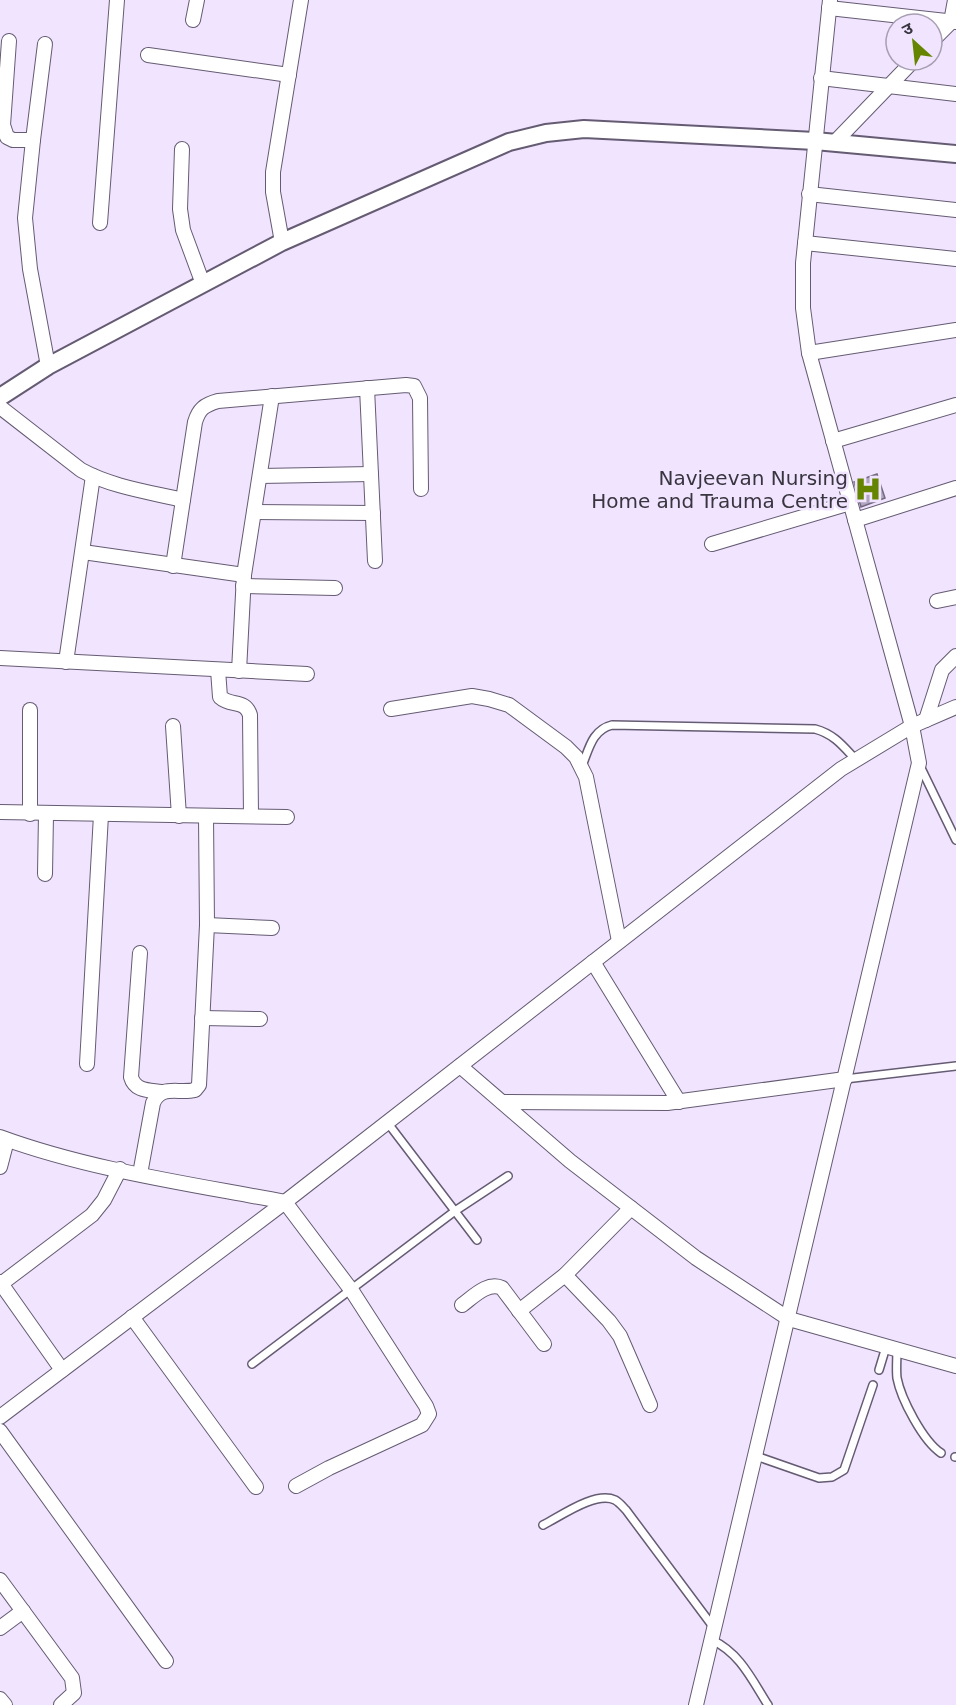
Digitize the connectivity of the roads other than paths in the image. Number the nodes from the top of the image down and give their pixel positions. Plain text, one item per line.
1 (117, 0) edge
2 (196, 0) edge
3 (302, 0) edge
4 (955, 0) edge
5 (829, 4) edge
6 (872, 6) edge
7 (194, 20) dead end
8 (953, 22) edge
9 (9, 41) dead end
10 (45, 44) dead end
11 (148, 55) dead end
12 (902, 72) edge
13 (289, 75) junction
14 (821, 78) junction
15 (888, 86) junction
16 (956, 94) edge
17 (2, 107) edge
18 (33, 140) junction
19 (815, 141) junction
20 (834, 143) junction
21 (182, 149) dead end
22 (956, 154) edge
23 (809, 194) junction
24 (956, 210) edge
25 (100, 223) dead end
26 (282, 242) junction
27 (805, 243) junction
28 (956, 259) edge
29 (203, 284) junction
30 (956, 330) edge
31 (809, 353) junction
32 (48, 366) junction
33 (367, 388) junction
34 (272, 396) junction
35 (0, 397) edge
36 (956, 405) edge
37 (0, 407) edge
38 (833, 441) junction
39 (371, 474) junction
40 (93, 476) junction
41 (260, 476) junction
42 (956, 488) edge
43 (421, 489) dead end
44 (183, 500) junction
45 (850, 503) junction
46 (254, 512) junction
47 (373, 513) junction
48 (855, 520) junction
49 (712, 544) dead end
50 (83, 552) junction
51 (375, 561) dead end
52 (173, 566) junction
53 (244, 580) junction
54 (335, 588) dead end
55 (956, 597) edge
56 (937, 601) dead end
57 (956, 656) edge
58 (0, 658) edge
59 (66, 662) junction
60 (218, 670) junction
61 (238, 671) junction
62 (307, 674) dead end
63 (956, 707) edge
64 (392, 709) dead end
65 (30, 710) dead end
66 (926, 720) junction
67 (173, 726) dead end
68 (912, 726) junction
69 (856, 760) junction
70 (919, 763) junction
71 (582, 767) junction
72 (0, 812) edge
73 (30, 814) junction
74 (46, 814) junction
75 (101, 815) junction
76 (179, 816) junction
77 (206, 816) junction
78 (250, 816) junction
79 (287, 817) dead end
80 (956, 840) edge
81 (45, 874) dead end
82 (207, 925) junction
83 (272, 928) dead end
84 (619, 941) junction
85 (140, 953) dead end
86 (593, 962) junction
87 (202, 1018) junction
88 (260, 1019) dead end
89 (87, 1064) dead end
90 (460, 1066) junction
91 (956, 1066) edge
92 (845, 1079) junction
93 (161, 1092) junction
94 (501, 1102) junction
95 (679, 1102) junction
96 (387, 1122) junction
97 (4, 1139) edge
98 (0, 1167) edge
99 (120, 1169) junction
100 (140, 1174) junction
101 (508, 1176) dead end
102 (285, 1202) junction
103 (631, 1208) junction
104 (455, 1211) junction
105 (477, 1240) dead end
106 (565, 1275) junction
107 (1, 1283) edge
108 (352, 1290) junction
109 (462, 1305) dead end
110 (519, 1311) junction
111 (132, 1317) junction
112 (789, 1319) junction
113 (543, 1344) dead end
114 (892, 1348) junction
115 (252, 1364) dead end
116 (956, 1366) edge
117 (62, 1370) junction
118 (879, 1370) dead end
119 (873, 1385) dead end
120 (650, 1405) dead end
121 (0, 1417) edge
122 (0, 1431) edge
123 (942, 1453) dead end
124 (756, 1456) junction
125 (296, 1486) dead end
126 (256, 1487) dead end
127 (543, 1525) dead end
128 (0, 1580) edge
129 (23, 1611) junction
130 (0, 1628) edge
131 (713, 1635) junction
132 (166, 1661) dead end
133 (0, 1699) edge
134 (5, 1705) edge
135 (61, 1705) edge
136 (696, 1705) edge
137 (768, 1705) edge

1 - 25 street
2 - 7 street
3 - 13 street
4 - 8 street
5 - 6 street
5 - 14 street
6 - 8 street
9 - 17 street
10 - 18 street
11 - 13 street
12 - 15 street
13 - 26 street
14 - 15 street
14 - 19 street
15 - 16 street
15 - 20 street
17 - 18 street
18 - 32 street
19 - 20 street
19 - 23 street
19 - 26 street
20 - 22 street
21 - 29 street
23 - 24 street
23 - 27 street
26 - 29 street
27 - 28 street
27 - 31 street
29 - 32 street
30 - 31 street
31 - 38 street
32 - 35 street
33 - 34 street
33 - 39 street
33 - 43 street
34 - 41 street
34 - 44 street
36 - 38 street
37 - 40 street
38 - 45 street
39 - 41 street
39 - 47 street
40 - 44 street
40 - 50 street
41 - 46 street
42 - 48 street
44 - 52 street
45 - 48 street
45 - 49 street
46 - 47 street
46 - 53 street
47 - 51 street
48 - 68 street
50 - 52 street
50 - 59 street
52 - 53 street
53 - 54 street
53 - 61 street
55 - 56 street
57 - 66 street
58 - 59 street
59 - 60 street
60 - 61 street
60 - 78 street
61 - 62 street
63 - 66 street
64 - 71 street
65 - 73 street
66 - 68 street
67 - 76 street
68 - 69 street
68 - 70 street
69 - 71 lane
69 - 84 street
70 - 80 lane
70 - 92 street
71 - 84 street
72 - 73 street
73 - 74 street
74 - 75 street
74 - 81 street
75 - 76 street
75 - 89 street
76 - 77 street
77 - 78 street
77 - 82 street
78 - 79 street
82 - 83 street
82 - 87 street
84 - 86 street
85 - 93 street
86 - 90 street
86 - 95 street
87 - 88 street
87 - 93 street
90 - 94 street
90 - 96 street
91 - 92 lane
92 - 95 street
92 - 112 street
93 - 100 street
94 - 95 street
94 - 103 street
96 - 102 street
96 - 104 lane
97 - 98 street
97 - 99 street
99 - 100 street
99 - 107 street
100 - 102 street
101 - 104 lane
102 - 108 street
102 - 111 street
103 - 106 street
103 - 112 street
104 - 105 lane
104 - 108 lane
106 - 110 street
106 - 120 street
107 - 117 street
108 - 115 lane
108 - 125 street
109 - 110 street
110 - 113 street
111 - 117 street
111 - 126 street
112 - 114 street
112 - 124 street
114 - 116 street
114 - 118 lane
114 - 123 lane
117 - 121 street
119 - 124 lane
122 - 132 street
124 - 131 street
127 - 131 lane
128 - 129 street
129 - 130 street
129 - 135 street
131 - 136 street
131 - 137 lane
133 - 134 street

